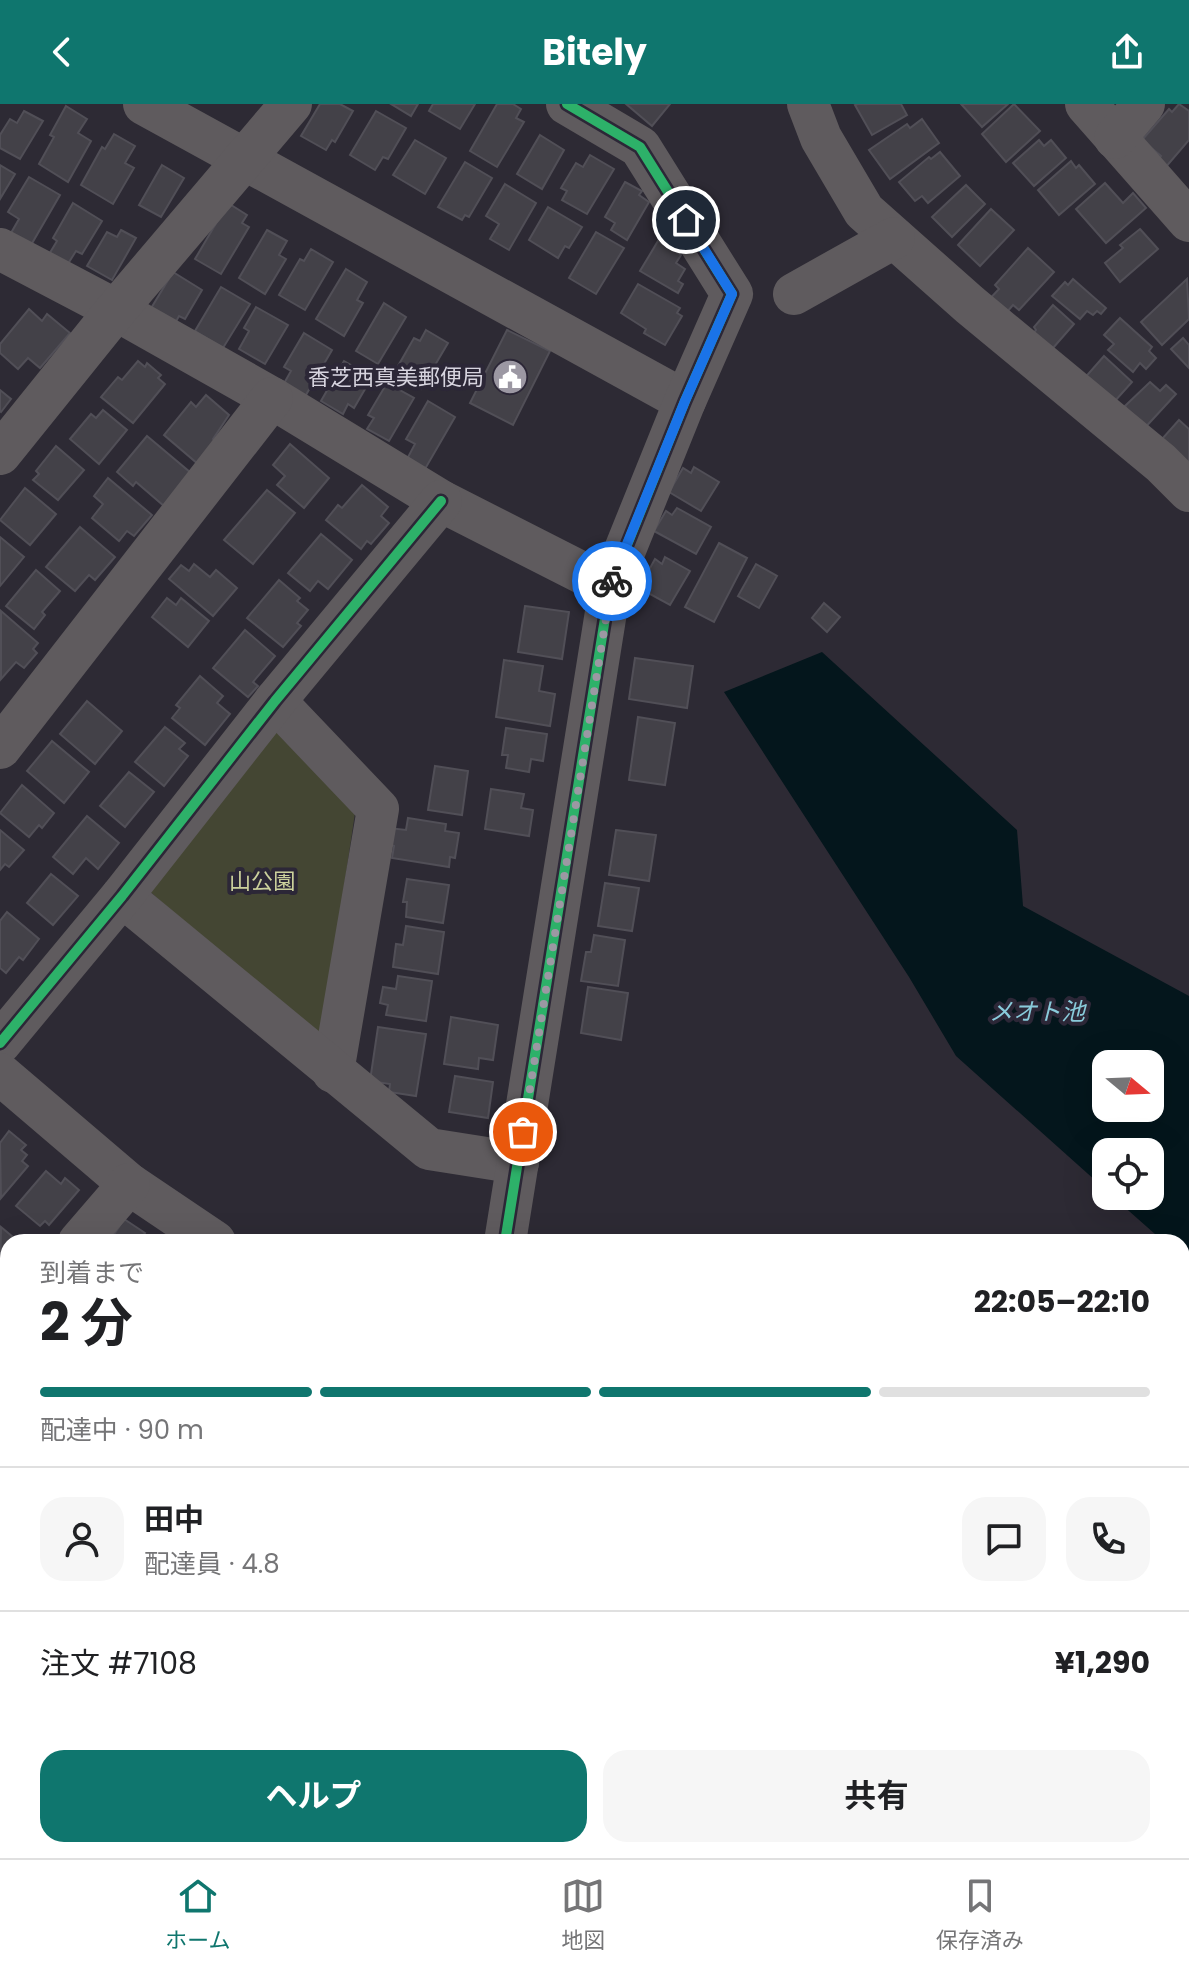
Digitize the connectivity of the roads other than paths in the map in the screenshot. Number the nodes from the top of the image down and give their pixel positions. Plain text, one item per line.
1 (144, 104) edge
2 (291, 104) edge
3 (567, 104) edge
4 (808, 104) edge
5 (1086, 104) edge
6 (1144, 104) edge
7 (1115, 138) junction
8 (245, 160) junction
9 (1189, 221) edge
10 (894, 238) junction
11 (0, 249) edge
12 (794, 294) dead end
13 (116, 310) junction
14 (272, 398) junction
15 (685, 401) junction
16 (0, 454) edge
17 (1189, 491) edge
18 (441, 501) junction
19 (610, 587) junction
20 (275, 701) junction
21 (0, 748) edge
22 (122, 896) junction
23 (0, 1043) edge
24 (333, 1072) junction
25 (0, 1074) edge
26 (518, 1163) junction
27 (129, 1184) junction
28 (86, 1234) edge
29 (203, 1234) edge
30 (506, 1234) edge

1 - 8 street
2 - 8 street
3 - 15 street
4 - 10 street
5 - 7 street
6 - 7 street
7 - 9 street
8 - 13 street
8 - 15 street
10 - 12 street
10 - 17 street
11 - 13 street
13 - 14 street
13 - 16 street
14 - 18 street
14 - 21 street
15 - 19 street
18 - 19 street
18 - 20 street
19 - 26 street
20 - 22 street
20 - 24 street
22 - 23 street
22 - 24 street
24 - 26 street
25 - 27 street
26 - 30 street
27 - 28 street
27 - 29 street

